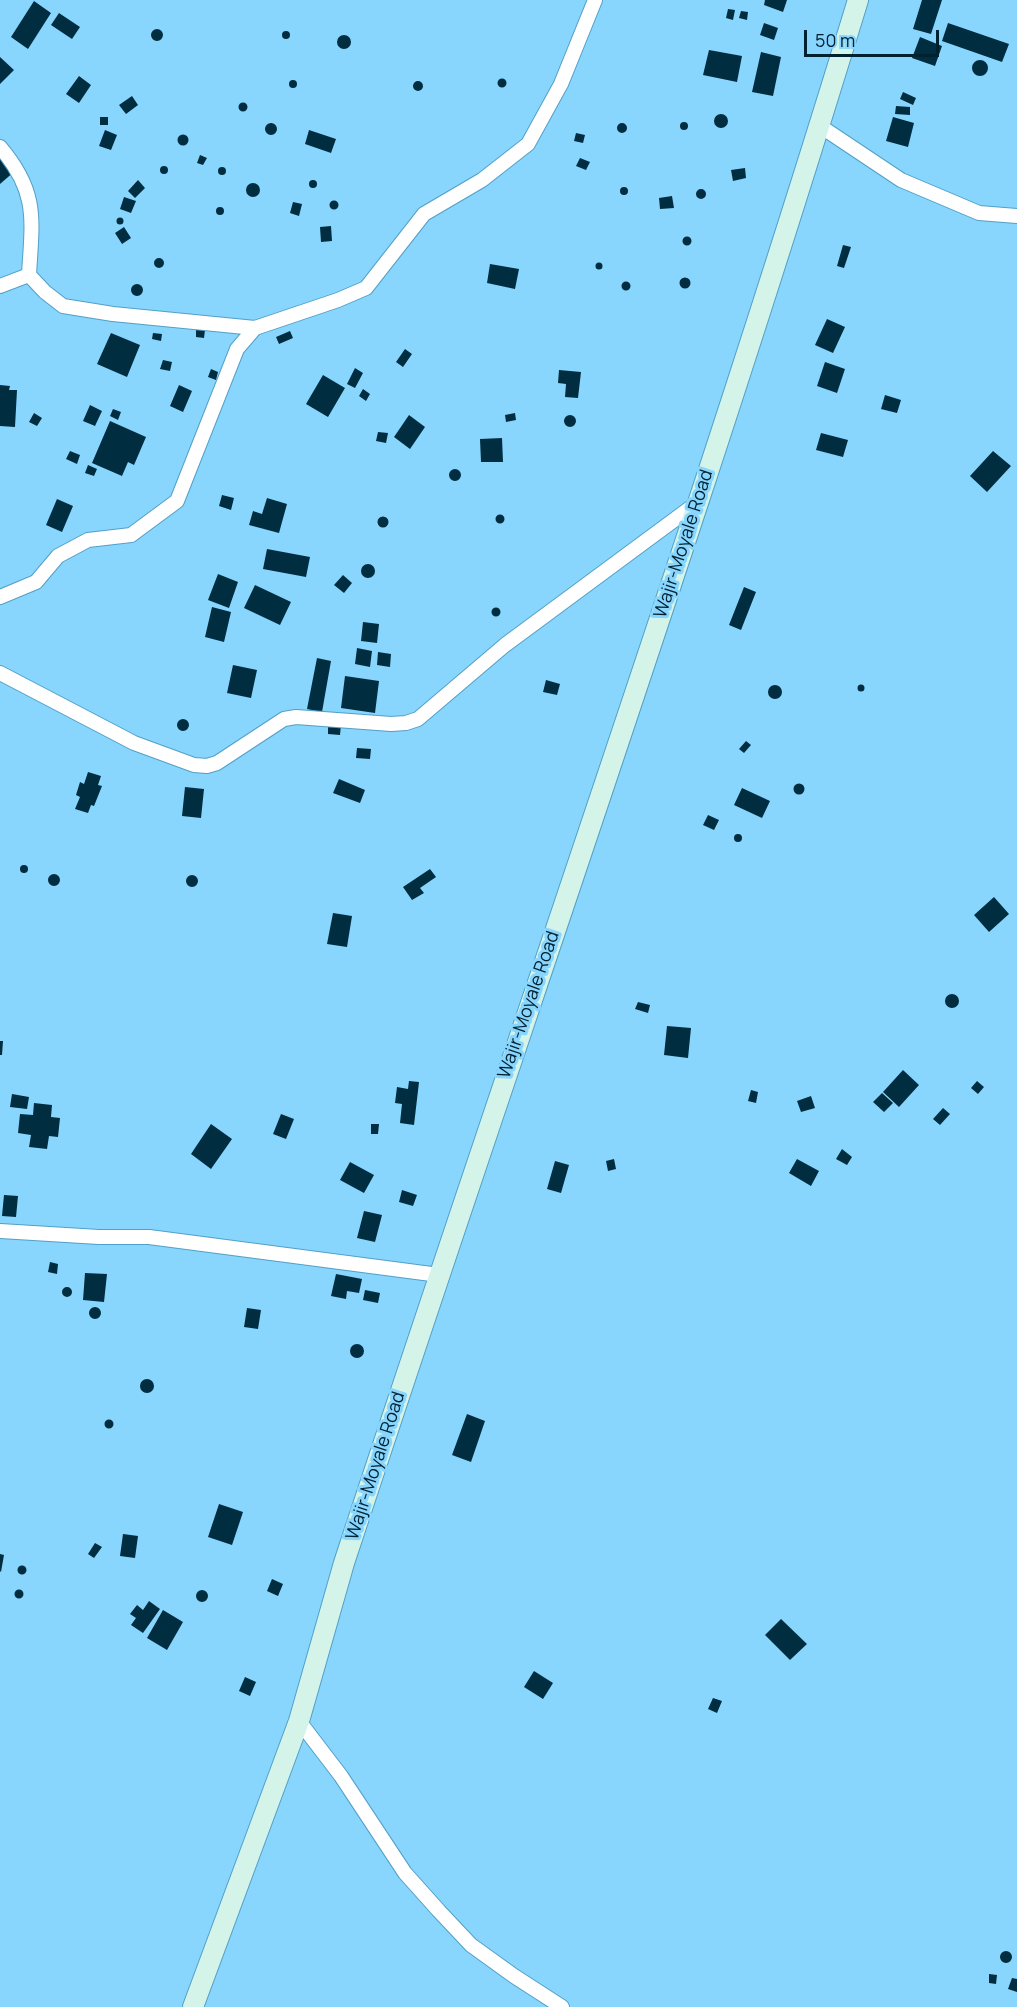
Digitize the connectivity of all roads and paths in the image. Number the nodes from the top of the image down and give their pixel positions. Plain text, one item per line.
1 (595, 0) edge
2 (858, 0) edge
3 (820, 126) junction
4 (0, 147) edge
5 (1017, 216) edge
6 (29, 275) junction
7 (0, 286) edge
8 (255, 328) junction
9 (698, 503) junction
10 (0, 597) edge
11 (0, 673) edge
12 (0, 1232) edge
13 (439, 1275) junction
14 (299, 1721) junction
15 (193, 2007) edge
16 (562, 2007) edge

1 - 8 street
2 - 3 main road, Wajir-Moyale Road
3 - 5 street
3 - 9 main road, Wajir-Moyale Road
4 - 6 street
6 - 7 street
6 - 8 street
8 - 10 street
9 - 11 street
9 - 13 main road, Wajir-Moyale Road
12 - 13 street
13 - 14 main road, Wajir-Moyale Road
14 - 15 main road, Wajir-Moyale Road
14 - 16 street

